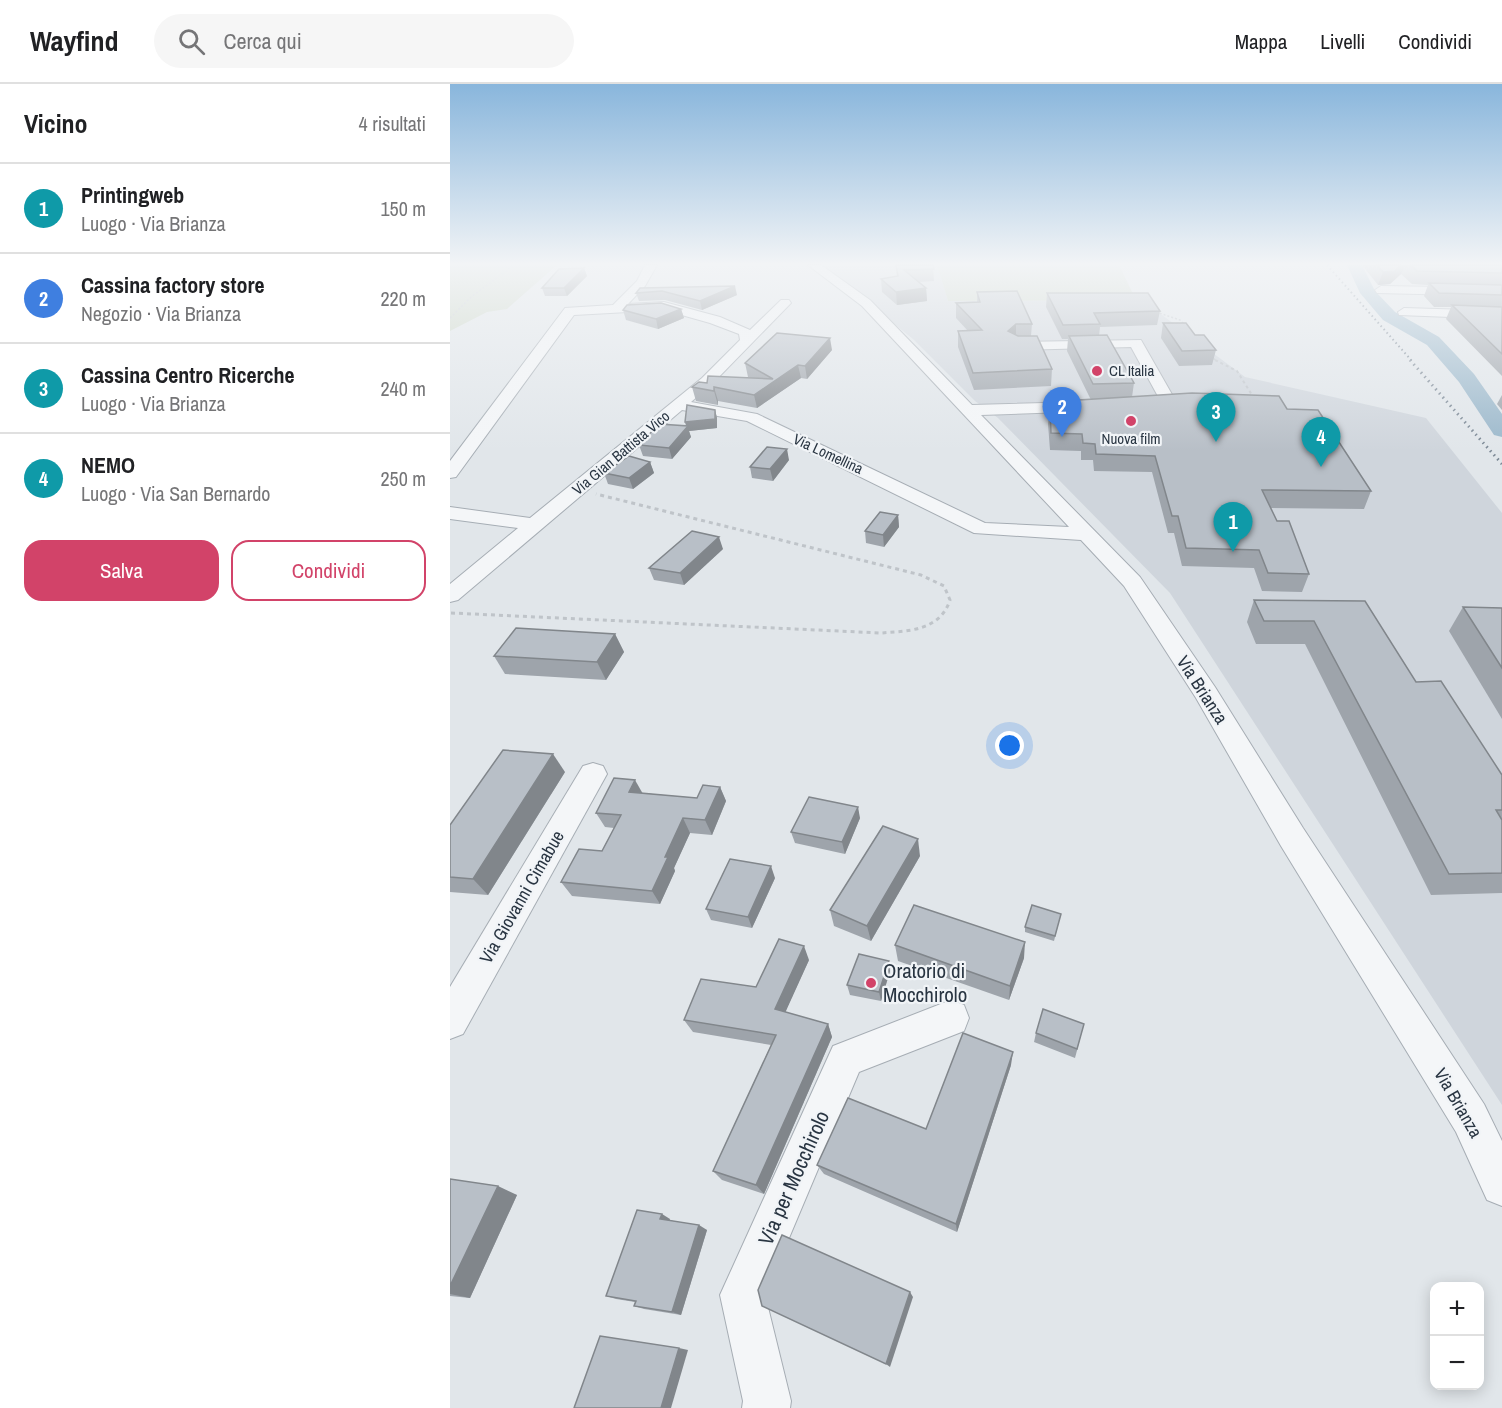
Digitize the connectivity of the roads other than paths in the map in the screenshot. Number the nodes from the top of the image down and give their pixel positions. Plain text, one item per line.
1 (558, 327) edge
2 (732, 327) edge
3 (762, 327) edge
4 (889, 327) edge
5 (747, 342) junction
6 (1017, 346) edge
7 (679, 405) junction
8 (970, 410) junction
9 (450, 472) edge
10 (1065, 510) junction
11 (450, 513) edge
12 (537, 525) junction
13 (969, 525) junction
14 (1086, 534) junction
15 (450, 595) edge
16 (593, 774) dead end
17 (951, 1018) dead end
18 (450, 1021) edge
19 (1502, 1185) edge
20 (766, 1408) edge

1 - 9 street
2 - 5 street
3 - 5 street, Via Gian Battista Vico
4 - 8 street, Via Brianza
5 - 7 street, Via Gian Battista Vico
6 - 8 street
7 - 12 street, Via Gian Battista Vico
7 - 13 street, Via Lomellina
8 - 10 street, Via Brianza
10 - 13 street, Via Lomellina
10 - 14 street, Via Brianza
11 - 12 street
12 - 15 street, Via Gian Battista Vico
13 - 14 street, Via Lomellina
14 - 19 street, Via Brianza
16 - 18 street, Via Giovanni Cimabue
17 - 20 street, Via per Mocchirolo

